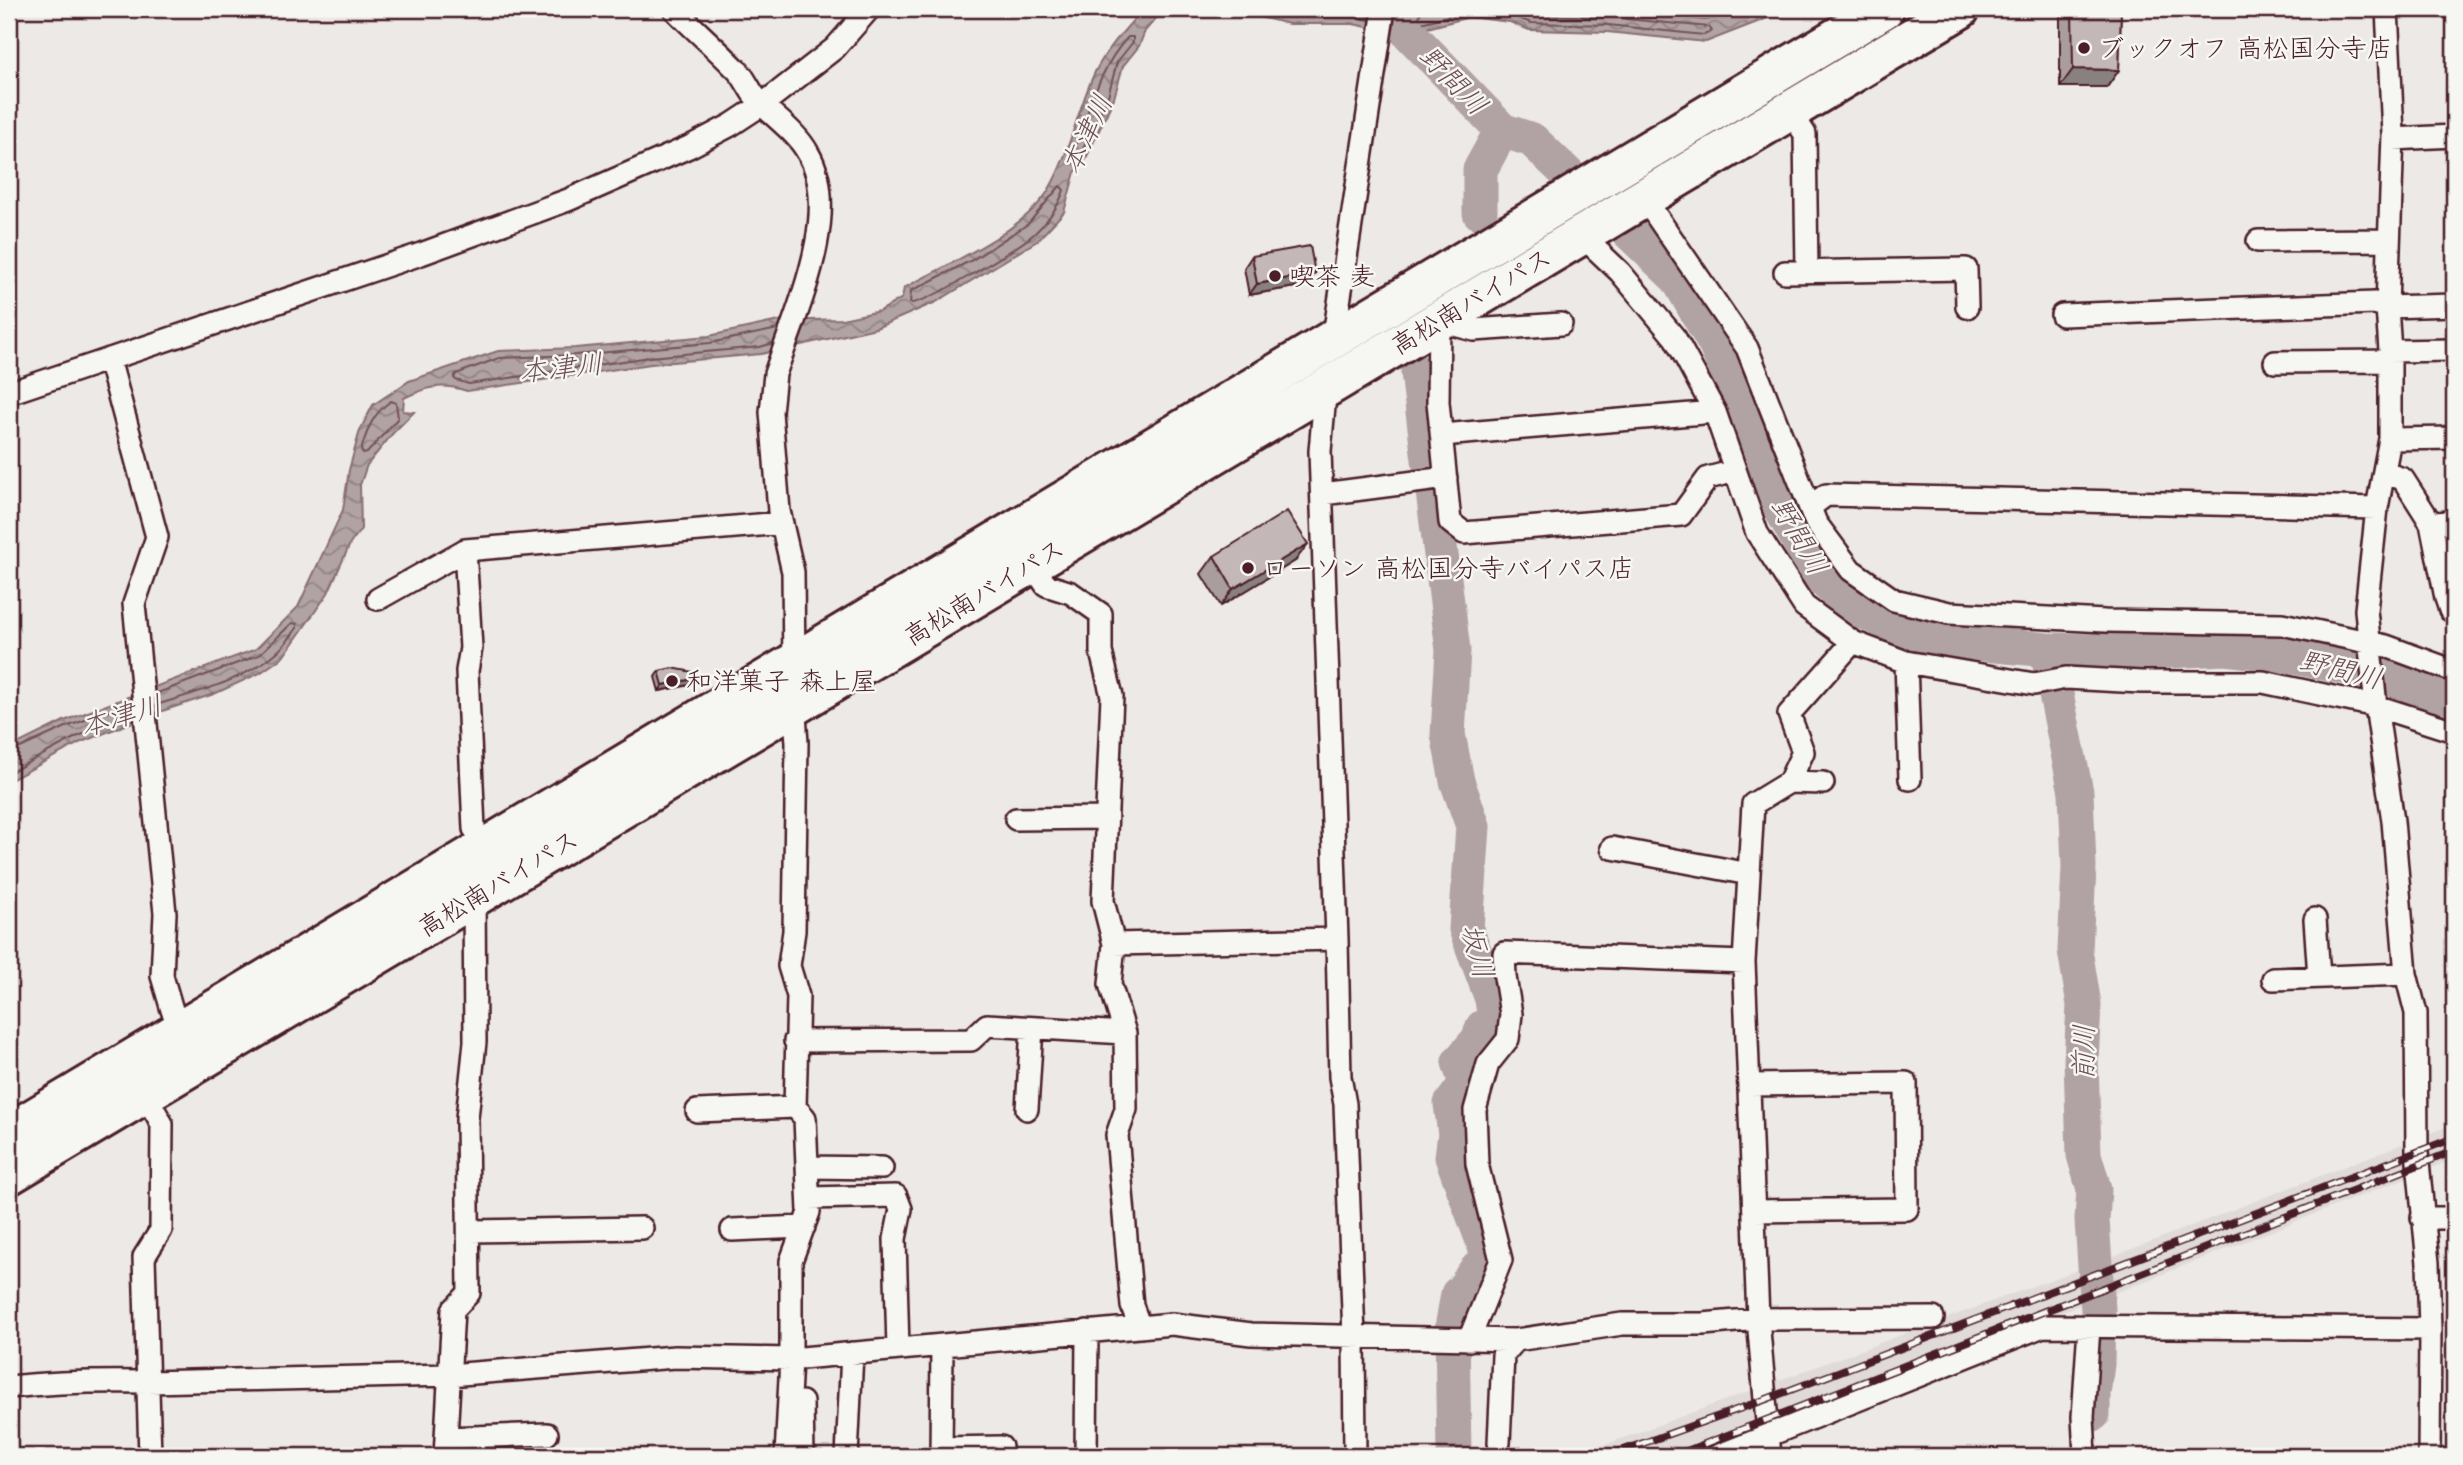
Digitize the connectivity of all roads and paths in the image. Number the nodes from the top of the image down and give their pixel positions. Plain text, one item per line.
1 (674, 9) edge
2 (869, 9) edge
3 (1384, 9) edge
4 (1884, 9) edge
5 (1960, 9) edge
6 (2386, 9) edge
7 (763, 104) junction
8 (1790, 111) junction
9 (2454, 136) edge
10 (2393, 139) junction
11 (1639, 201) junction
12 (1581, 235) junction
13 (2388, 240) junction
14 (2258, 241) dead end
15 (1807, 271) junction
16 (1784, 272) dead end
17 (2454, 305) edge
18 (1967, 307) dead end
19 (2387, 307) junction
20 (2062, 315) dead end
21 (1439, 321) junction
22 (1561, 324) dead end
23 (1334, 337) junction
24 (2454, 350) edge
25 (2390, 356) junction
26 (109, 359) junction
27 (2275, 362) dead end
28 (1325, 389) junction
29 (9, 393) edge
30 (1715, 412) junction
31 (1442, 435) junction
32 (2390, 439) junction
33 (2454, 439) edge
34 (1735, 471) junction
35 (2385, 472) junction
36 (1434, 480) junction
37 (1323, 494) junction
38 (1810, 507) junction
39 (2377, 508) junction
40 (2454, 522) edge
41 (782, 523) junction
42 (2431, 523) junction
43 (465, 550) junction
44 (1031, 564) junction
45 (378, 599) dead end
46 (2454, 611) edge
47 (1853, 642) junction
48 (2369, 646) junction
49 (1906, 662) junction
50 (794, 664) junction
51 (2454, 671) edge
52 (2375, 702) junction
53 (794, 705) junction
54 (2454, 731) edge
55 (1910, 779) dead end
56 (1788, 782) junction
57 (1823, 783) dead end
58 (1105, 818) junction
59 (1016, 819) dead end
60 (473, 843) junction
61 (1612, 848) dead end
62 (1749, 874) junction
63 (475, 897) junction
64 (2315, 919) dead end
65 (1337, 939) junction
66 (1114, 944) junction
67 (1744, 962) junction
68 (2406, 974) junction
69 (2319, 977) junction
70 (2273, 979) dead end
71 (1032, 1028) junction
72 (181, 1030) junction
73 (1125, 1033) junction
74 (795, 1041) junction
75 (1749, 1084) junction
76 (145, 1094) junction
77 (795, 1107) junction
78 (1027, 1109) dead end
79 (697, 1111) dead end
80 (9, 1133) edge
81 (807, 1167) junction
82 (882, 1168) dead end
83 (9, 1175) edge
84 (808, 1198) junction
85 (1754, 1210) junction
86 (2422, 1218) junction
87 (2454, 1218) edge
88 (804, 1227) junction
89 (642, 1228) dead end
90 (732, 1230) dead end
91 (470, 1231) junction
92 (1933, 1318) dead end
93 (1758, 1320) junction
94 (2089, 1326) junction
95 (1140, 1327) junction
96 (2430, 1329) junction
97 (1087, 1331) junction
98 (1354, 1337) junction
99 (1459, 1339) junction
100 (1516, 1340) junction
101 (942, 1345) junction
102 (898, 1349) junction
103 (852, 1353) junction
104 (798, 1358) junction
105 (449, 1375) junction
106 (148, 1382) junction
107 (9, 1387) edge
108 (547, 1434) dead end
109 (1499, 1443) dead end
110 (1769, 1446) edge
111 (446, 1447) edge
112 (1001, 1447) dead end
113 (941, 1452) edge
114 (150, 1456) edge
115 (786, 1456) edge
116 (803, 1456) edge
117 (847, 1456) edge
118 (1086, 1456) edge
119 (1355, 1456) edge
120 (1717, 1456) edge
121 (2085, 1456) edge
122 (2429, 1456) edge

1 - 7 street
2 - 7 street
3 - 23 street
4 - 23 highway, 高松南バイパス
5 - 8 highway, 高松南バイパス
6 - 10 street
7 - 26 street
7 - 41 street
8 - 11 highway, 高松南バイパス
8 - 15 street
9 - 10 street
10 - 13 street
11 - 12 highway, 高松南バイパス
11 - 38 street
12 - 21 highway, 高松南バイパス
12 - 30 street
13 - 14 street
13 - 19 street
15 - 16 street
15 - 18 street
17 - 19 street
19 - 20 street
19 - 25 street
21 - 22 street
21 - 28 highway, 高松南バイパス
21 - 31 street
23 - 28 street
23 - 50 highway, 高松南バイパス
24 - 25 street
25 - 27 street
25 - 32 street
26 - 29 street
26 - 72 street
28 - 37 street
28 - 44 highway, 高松南バイパス
30 - 31 street
30 - 34 street
31 - 36 street
32 - 33 street
32 - 35 street
34 - 36 street
34 - 47 street
35 - 39 street
35 - 42 street
36 - 37 street
37 - 65 street
38 - 39 street
38 - 48 street
39 - 48 street
40 - 42 street
41 - 43 street
41 - 50 street
42 - 46 street
43 - 45 street
43 - 60 street
44 - 53 highway, 高松南バイパス
44 - 58 street
47 - 49 street
47 - 56 street
48 - 51 street
48 - 52 street
49 - 52 street
49 - 55 street
50 - 53 street
50 - 60 highway, 高松南バイパス
52 - 54 street
52 - 68 street
53 - 63 highway, 高松南バイパス
53 - 74 street
56 - 57 street
56 - 62 street
58 - 59 street
58 - 66 street
60 - 63 street
60 - 72 highway, 高松南バイパス
61 - 62 street
62 - 67 street
63 - 76 highway, 高松南バイパス
63 - 91 street
64 - 69 street
65 - 66 street
65 - 98 street
66 - 73 street
67 - 75 street
67 - 99 street
68 - 69 street
68 - 86 street
69 - 70 street
71 - 73 street
71 - 74 street
71 - 78 street
72 - 80 highway, 高松南バイパス
73 - 95 street
74 - 77 street
75 - 85 street
75 - 85 street
76 - 83 highway, 高松南バイパス
76 - 106 street
77 - 79 street
77 - 81 street
81 - 82 street
81 - 84 street
84 - 88 street
84 - 102 street
85 - 93 street
86 - 87 street
86 - 96 street
88 - 90 street
88 - 104 street
89 - 91 street
91 - 105 street
92 - 93 street
93 - 100 street
93 - 110 street
94 - 96 street
94 - 110 street
94 - 121 street
95 - 97 street
95 - 98 street
96 - 122 street
97 - 101 street
97 - 118 street
98 - 99 street
98 - 119 street
99 - 100 street
100 - 109 street
101 - 102 street
101 - 113 street
102 - 103 street
103 - 104 street
103 - 117 street
104 - 105 street
104 - 115 street
104 - 116 street
105 - 106 street
105 - 111 street
106 - 107 street
106 - 114 street
108 - 111 street
110 - 120 street
112 - 113 street

